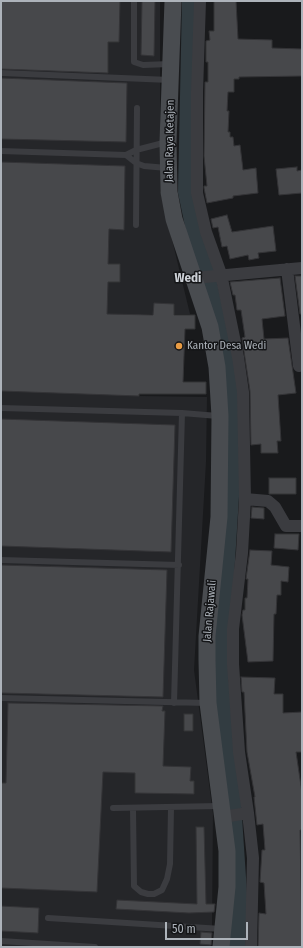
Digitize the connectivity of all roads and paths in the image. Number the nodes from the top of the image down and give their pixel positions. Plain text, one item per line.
1 (134, 1) edge
2 (173, 1) edge
3 (200, 1) edge
4 (1, 72) edge
5 (171, 72) junction
6 (137, 108) dead end
7 (168, 142) junction
8 (136, 150) junction
9 (1, 151) edge
10 (126, 154) junction
11 (136, 163) junction
12 (168, 168) junction
13 (136, 225) dead end
14 (302, 268) edge
15 (287, 269) junction
16 (217, 274) junction
17 (197, 277) junction
18 (299, 366) dead end
19 (1, 408) edge
20 (182, 413) junction
21 (220, 416) junction
22 (244, 499) junction
23 (302, 526) edge
24 (1, 560) edge
25 (179, 565) junction
26 (1, 698) edge
27 (174, 703) junction
28 (208, 703) junction
29 (113, 808) dead end
30 (171, 808) junction
31 (133, 809) junction
32 (225, 813) junction
33 (247, 813) junction
34 (48, 918) dead end
35 (224, 929) junction
36 (1, 941) edge
37 (95, 947) edge
38 (221, 947) edge
39 (251, 947) edge

1 - 5 lane
2 - 5 street, Jalan Raya Ketajen
3 - 16 street
4 - 5 lane
5 - 7 street, Jalan Raya Ketajen
6 - 8 lane
7 - 8 lane
7 - 12 street, Jalan Raya Ketajen
8 - 10 lane
8 - 11 lane
9 - 10 lane
10 - 11 lane
11 - 12 lane
11 - 13 lane
12 - 17 street, Jalan Raya Ketajen
14 - 15 street
15 - 16 street
15 - 18 street
16 - 17 street
16 - 22 street
17 - 21 street, Jalan Rajawali
19 - 20 lane
20 - 21 lane
20 - 25 lane
21 - 28 street, Jalan Rajawali
22 - 23 street
22 - 33 street
24 - 25 lane
25 - 27 lane
26 - 27 lane
27 - 28 lane
28 - 32 street, Jalan Rajawali
29 - 31 lane
30 - 31 lane
30 - 31 lane
30 - 32 lane
32 - 33 street
32 - 35 street, Jalan Rajawali
33 - 39 street
34 - 35 lane
35 - 38 street, Jalan Rajawali
36 - 37 lane

